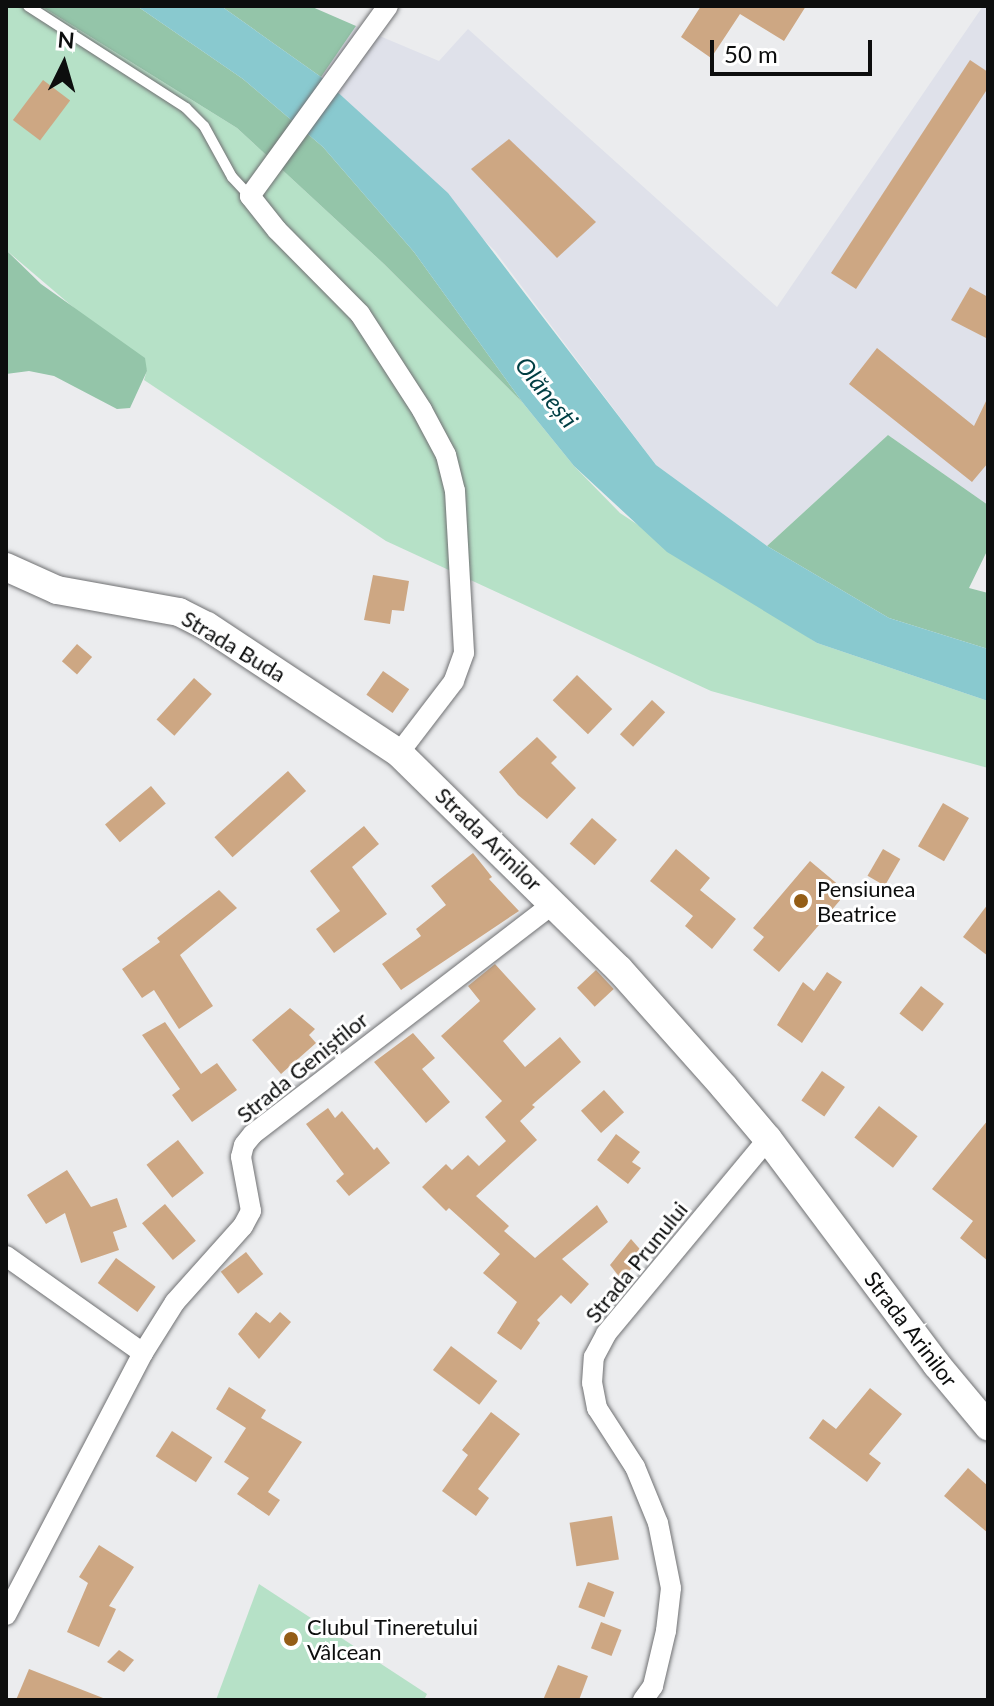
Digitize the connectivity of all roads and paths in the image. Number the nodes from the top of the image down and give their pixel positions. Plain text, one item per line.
1 (28, 6) edge
2 (388, 6) edge
3 (250, 196) junction
4 (6, 567) edge
5 (399, 753) junction
6 (554, 903) junction
7 (768, 1139) junction
8 (6, 1256) edge
9 (143, 1353) junction
10 (988, 1426) edge
11 (6, 1615) edge
12 (643, 1700) edge

1 - 3 lane
2 - 3 street
3 - 5 street
4 - 5 street, Strada Buda
5 - 6 street, Strada Arinilor
6 - 7 street, Strada Arinilor
6 - 9 street, Strada Geniștilor
7 - 10 street, Strada Arinilor
7 - 12 street, Strada Prunului
8 - 9 street
9 - 11 street, Strada Geniștilor

